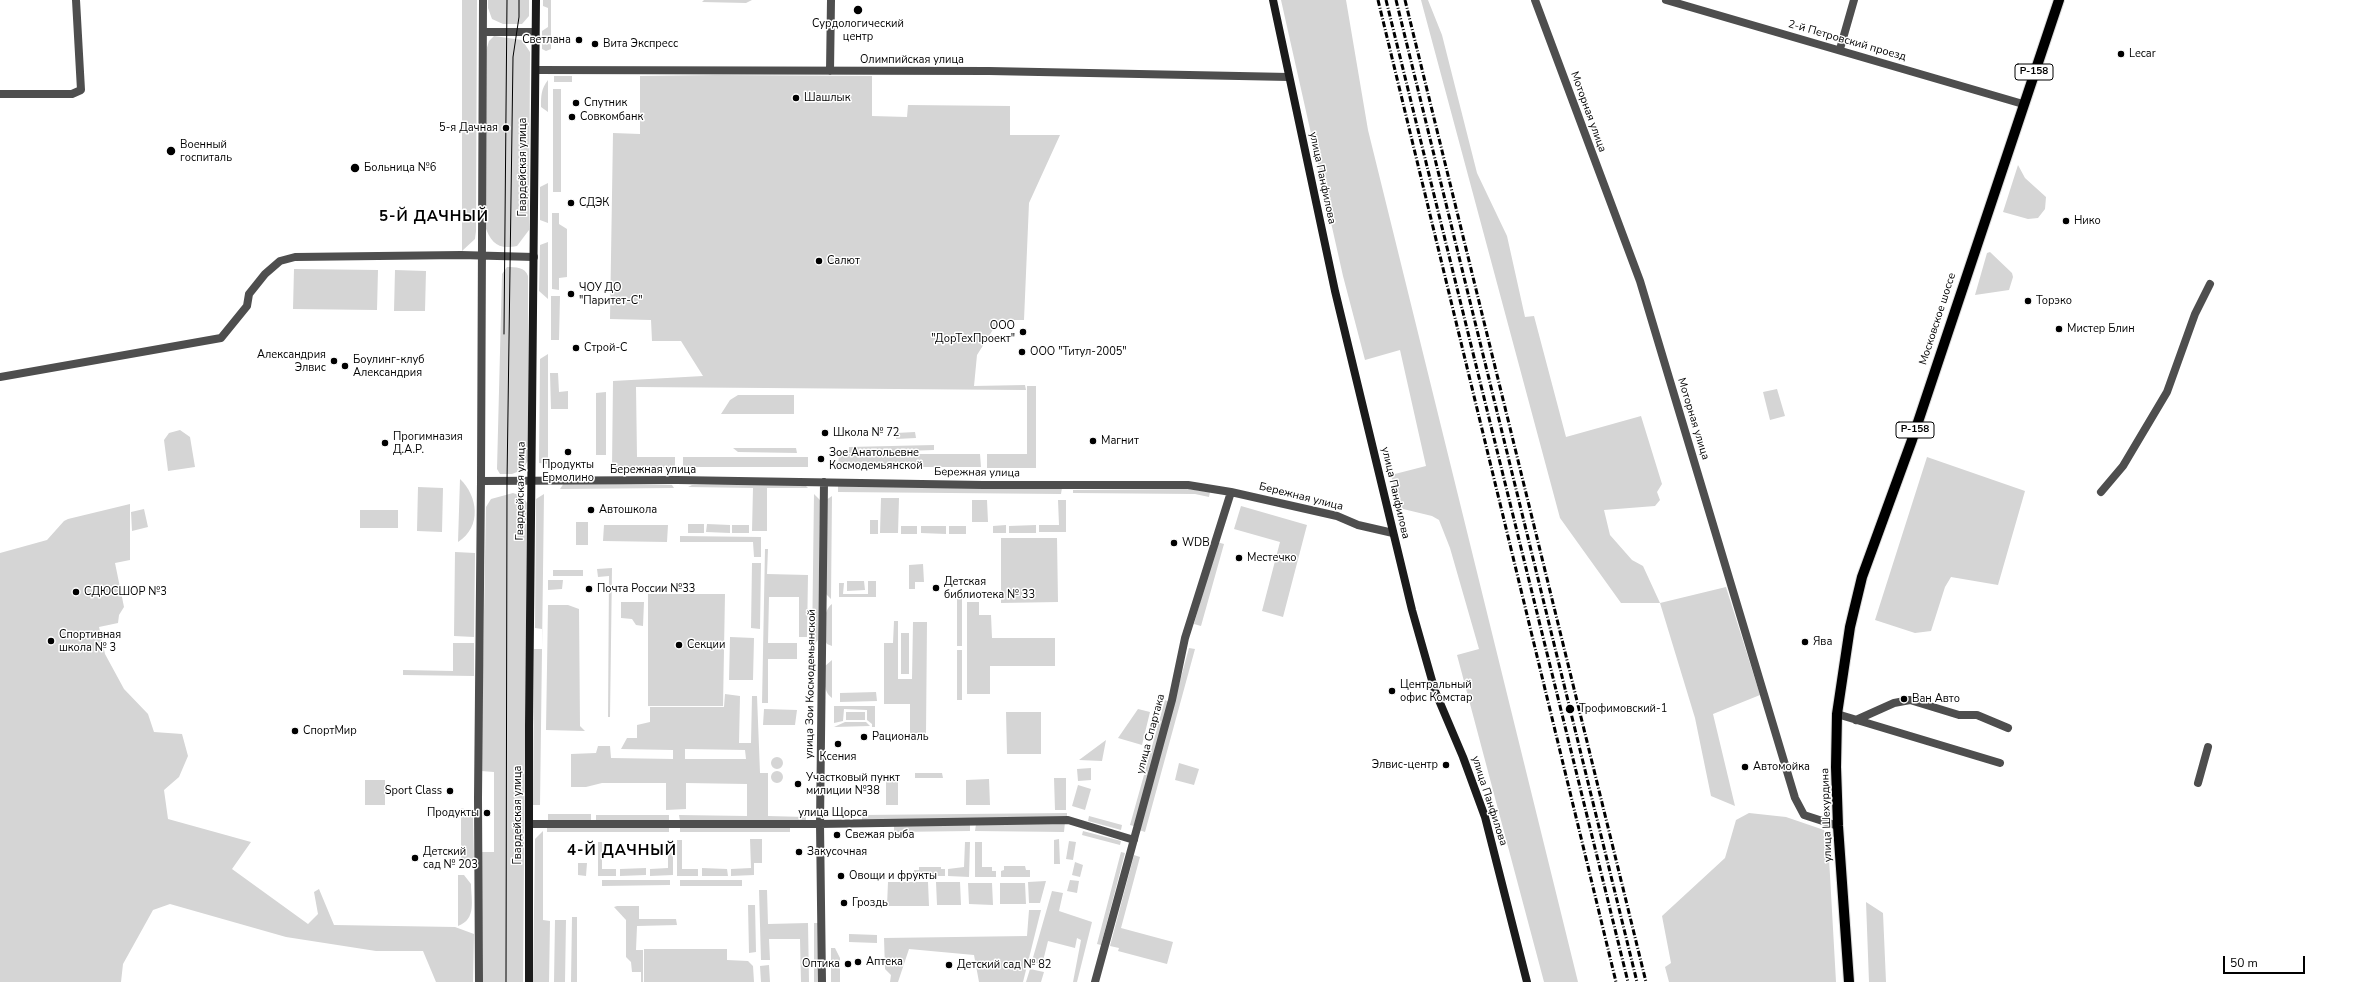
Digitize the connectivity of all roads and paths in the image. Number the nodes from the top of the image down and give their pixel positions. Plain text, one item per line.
1 (76, 0) edge
2 (483, 0) edge
3 (536, 0) edge
4 (832, 0) edge
5 (1273, 0) edge
6 (1535, 0) edge
7 (1666, 0) edge
8 (1854, 0) edge
9 (2058, 0) edge
10 (483, 32) junction
11 (535, 32) junction
12 (1840, 49) junction
13 (536, 70) junction
14 (830, 71) junction
15 (1289, 78) junction
16 (0, 94) edge
17 (2023, 104) junction
18 (482, 256) junction
19 (534, 257) junction
20 (2210, 284) dead end
21 (0, 377) edge
22 (482, 481) junction
23 (532, 481) junction
24 (824, 482) junction
25 (1231, 492) junction
26 (2101, 492) dead end
27 (1393, 533) junction
28 (1847, 647) joint
29 (1837, 714) junction
30 (1856, 720) junction
31 (2008, 728) dead end
32 (2208, 747) dead end
33 (2000, 763) dead end
34 (2198, 783) dead end
35 (530, 824) junction
36 (820, 824) junction
37 (1838, 826) junction
38 (1134, 840) junction
39 (479, 982) edge
40 (529, 982) edge
41 (822, 982) edge
42 (1095, 982) edge
43 (1527, 982) edge
44 (1850, 982) edge

1 - 16 street
2 - 10 street
3 - 11 main road, Гвардейская улица
4 - 14 street
5 - 15 main road, улица Панфилова
6 - 37 street, Моторная улица
7 - 12 street, 2-й Петровский проезд
8 - 12 street
9 - 17 main road, Московское шоссе / Р-158
10 - 11 street
10 - 18 street
11 - 13 main road, Гвардейская улица
12 - 17 street, 2-й Петровский проезд
13 - 14 street, Олимпийская улица
13 - 19 main road, Гвардейская улица
14 - 15 street, Олимпийская улица
15 - 27 main road, улица Панфилова
17 - 28 main road, Московское шоссе / Р-158
18 - 19 street
18 - 21 street
18 - 22 street
19 - 23 main road, Гвардейская улица
20 - 26 street
22 - 23 street, Бережная улица
22 - 39 street
23 - 24 street, Бережная улица
23 - 35 main road, Гвардейская улица
24 - 25 street, Бережная улица
24 - 36 street, улица Зои Космодемьянской
25 - 27 street, Бережная улица
25 - 38 street, улица Спартака
27 - 43 main road, улица Панфилова
28 - 29 main road, улица Шехурдина
29 - 30 street
29 - 37 main road, улица Шехурдина
30 - 31 street
30 - 33 street
32 - 34 street
35 - 36 street, улица Щорса
35 - 40 main road, Гвардейская улица
36 - 38 street, улица Щорса
36 - 41 street, улица Зои Космодемьянской
37 - 44 main road, улица Шехурдина
38 - 42 street, улица Спартака

